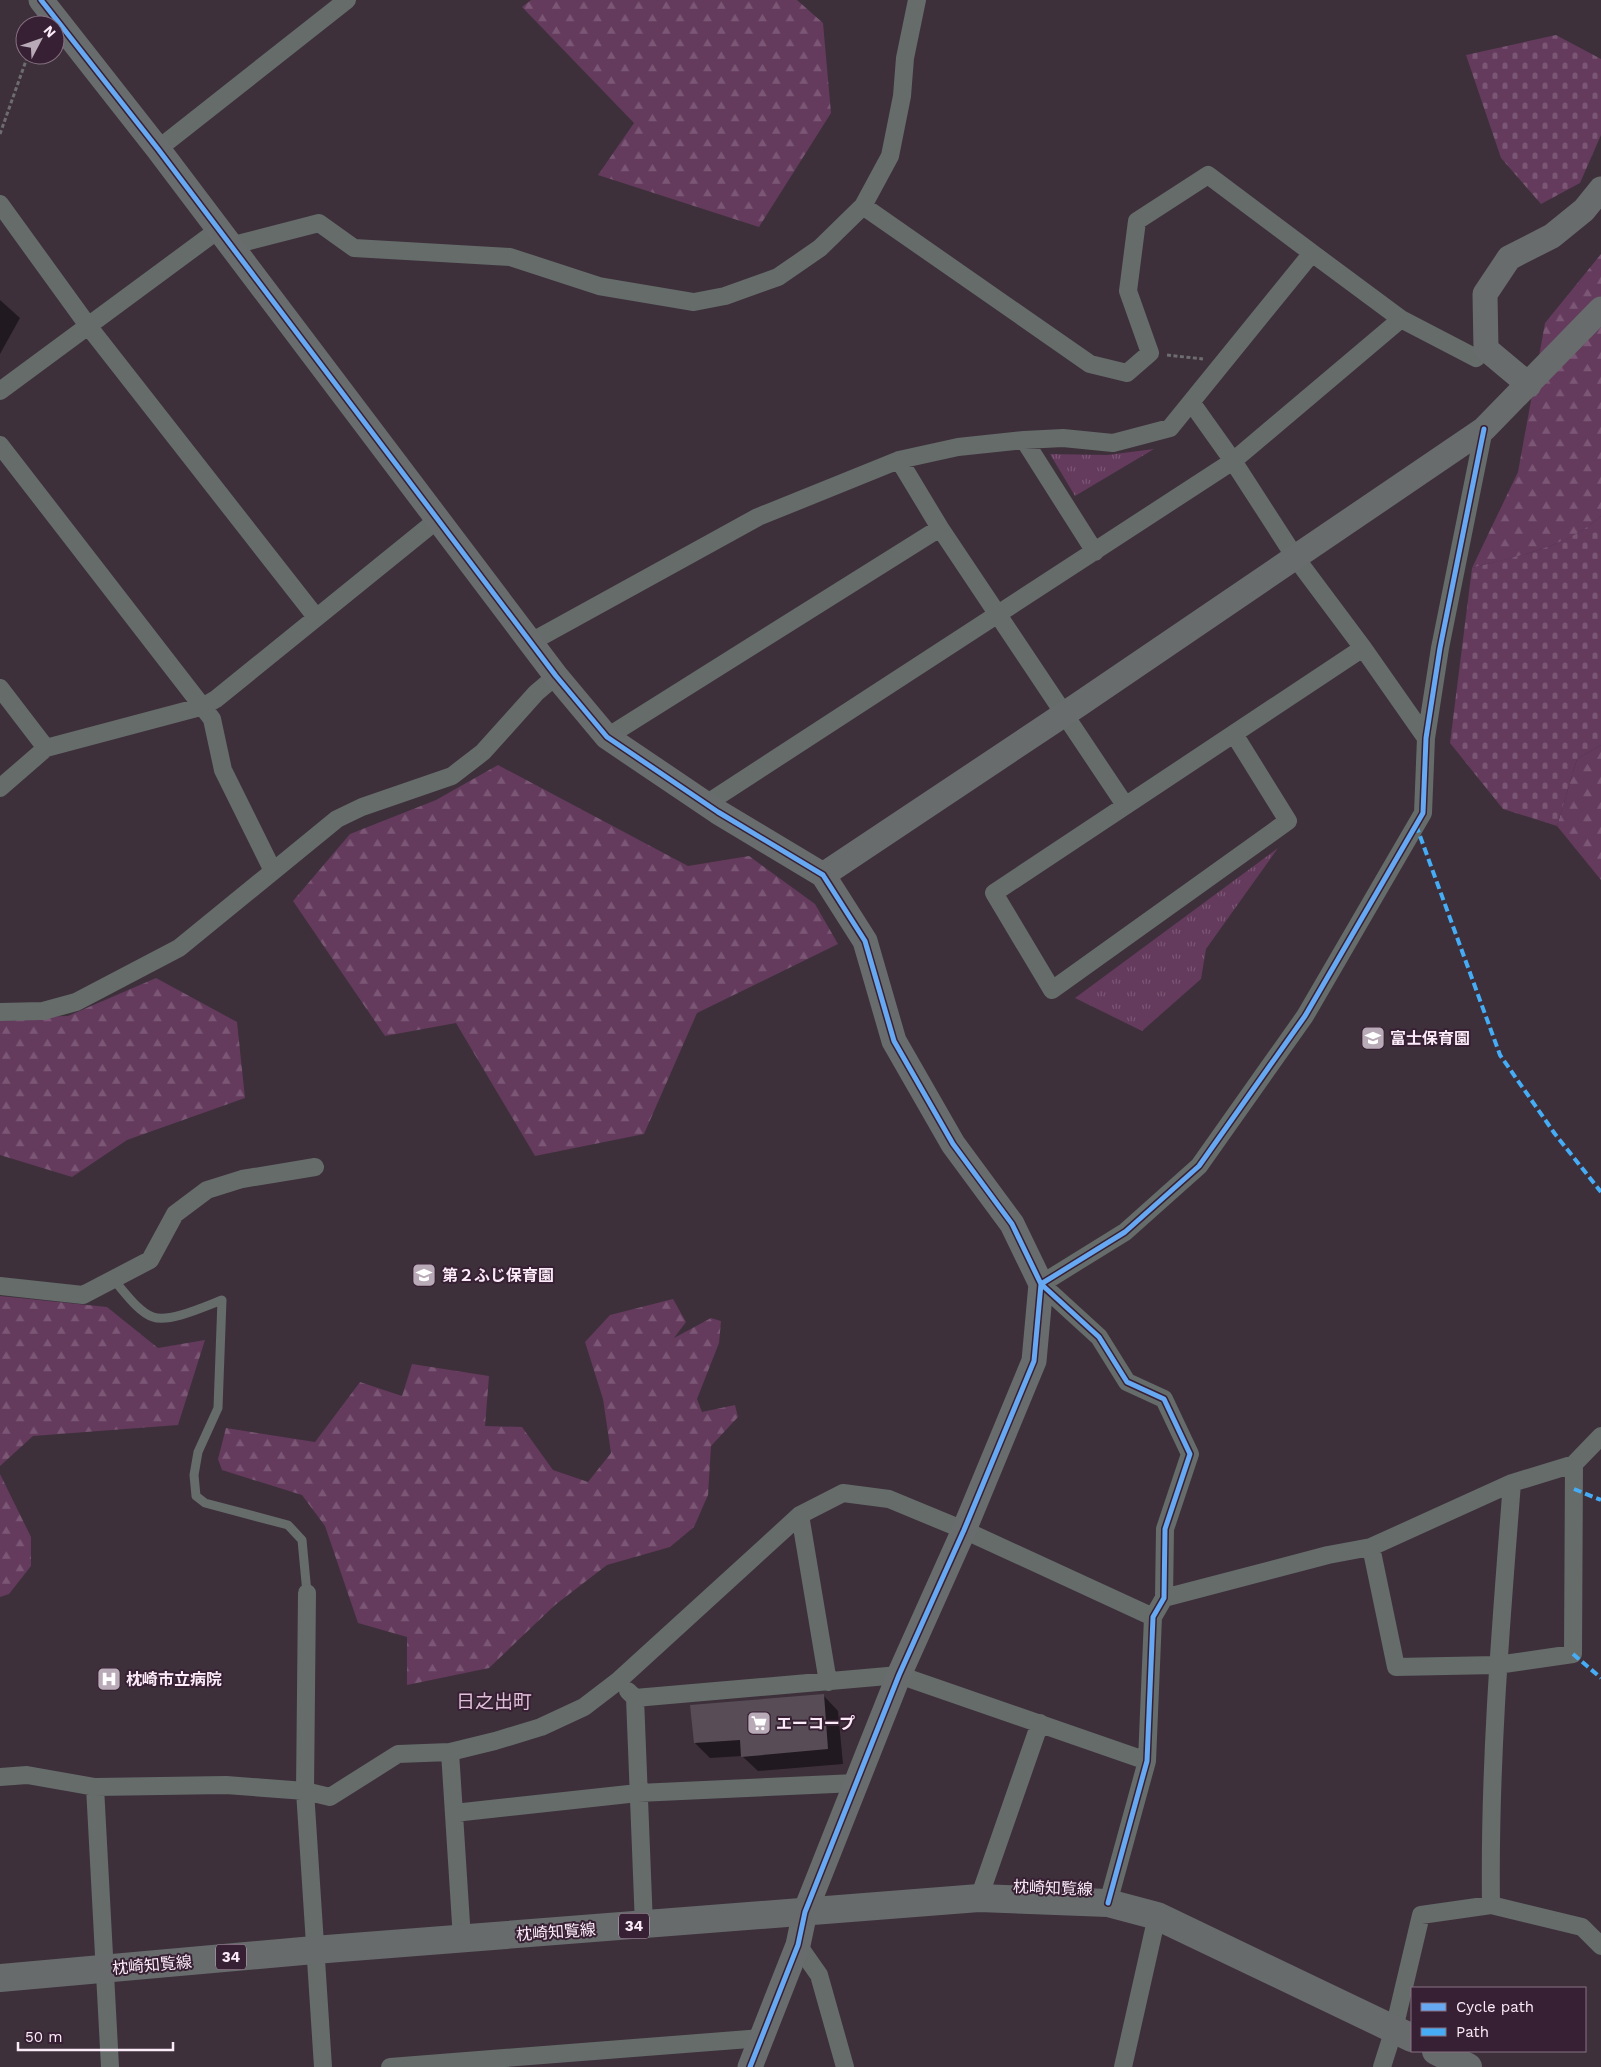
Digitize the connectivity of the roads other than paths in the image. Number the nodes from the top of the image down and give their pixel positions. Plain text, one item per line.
1 (41, 0) edge
2 (917, 0) edge
3 (340, 3) edge
4 (158, 149) junction
5 (1601, 189) edge
6 (0, 204) edge
7 (863, 206) junction
8 (224, 238) junction
9 (1312, 253) junction
10 (1601, 309) edge
11 (1402, 319) junction
12 (89, 327) junction
13 (1486, 349) junction
14 (1529, 385) junction
15 (0, 391) edge
16 (1191, 402) junction
17 (1484, 429) junction
18 (1024, 440) junction
19 (0, 444) edge
20 (898, 460) junction
21 (1233, 461) junction
22 (437, 520) junction
23 (940, 528) junction
24 (1095, 552) junction
25 (1295, 557) junction
26 (997, 615) junction
27 (316, 617) junction
28 (531, 642) junction
29 (1363, 648) junction
30 (556, 676) junction
31 (0, 688) edge
32 (204, 706) junction
33 (1065, 714) junction
34 (1234, 734) junction
35 (607, 737) junction
36 (1426, 738) junction
37 (46, 748) junction
38 (0, 788) edge
39 (706, 804) junction
40 (1125, 805) junction
41 (273, 872) junction
42 (823, 875) junction
43 (0, 1012) edge
44 (315, 1166) dead end
45 (113, 1279) junction
46 (1041, 1284) junction
47 (0, 1286) edge
48 (1601, 1436) edge
49 (1574, 1464) junction
50 (1512, 1483) junction
51 (800, 1515) junction
52 (964, 1530) junction
53 (1371, 1547) junction
54 (307, 1593) joint
55 (1164, 1598) junction
56 (1153, 1617) junction
57 (1497, 1665) junction
58 (899, 1675) junction
59 (618, 1681) junction
60 (828, 1682) junction
61 (635, 1698) junction
62 (1040, 1723) junction
63 (450, 1752) junction
64 (1147, 1761) junction
65 (0, 1777) edge
66 (856, 1783) junction
67 (95, 1787) junction
68 (305, 1791) junction
69 (638, 1793) junction
70 (454, 1813) junction
71 (979, 1898) junction
72 (1108, 1903) junction
73 (1491, 1905) junction
74 (805, 1912) junction
75 (1157, 1916) junction
76 (644, 1925) junction
77 (462, 1939) junction
78 (798, 1945) junction
79 (1601, 1946) edge
80 (314, 1950) junction
81 (106, 1969) junction
82 (0, 1978) edge
83 (1403, 2034) edge
84 (762, 2038) junction
85 (1438, 2052) edge
86 (581, 2060) edge
87 (110, 2067) edge
88 (323, 2067) edge
89 (390, 2067) edge
90 (750, 2067) edge
91 (845, 2067) edge
92 (1123, 2067) edge
93 (1382, 2067) edge
94 (1468, 2067) edge

1 - 4 street
2 - 7 street
3 - 4 street
4 - 8 street
5 - 13 street
6 - 12 street
7 - 8 street
7 - 9 street
8 - 12 street
8 - 22 street
9 - 11 street
9 - 16 street
10 - 14 street
11 - 13 street
11 - 21 street
12 - 15 street
12 - 27 street
13 - 14 street
14 - 17 street
16 - 18 street
16 - 21 street
17 - 25 street
17 - 36 street
18 - 20 street
18 - 24 street
19 - 32 street
20 - 23 street
20 - 28 street
21 - 24 street
21 - 25 street
22 - 27 street
22 - 28 street
23 - 26 street
23 - 35 street
24 - 26 street
25 - 29 street
25 - 33 street
26 - 33 street
26 - 39 street
27 - 32 street
28 - 30 street
29 - 34 street
29 - 36 street
30 - 35 street
30 - 41 street
31 - 37 street
32 - 37 street
32 - 41 street
33 - 40 street
33 - 42 street
34 - 40 street
34 - 40 street
35 - 39 street
36 - 46 street
37 - 38 street
39 - 42 street
41 - 43 street
42 - 46 street
44 - 45 street
45 - 47 street
45 - 54 lane
46 - 52 street
46 - 55 street
48 - 49 street
49 - 50 street
49 - 57 street
50 - 53 street
50 - 57 street
51 - 52 street
51 - 59 street
51 - 60 street
52 - 56 street
52 - 58 street
53 - 55 street
53 - 57 street
54 - 68 street
55 - 56 street
56 - 64 street
57 - 73 street
58 - 60 street
58 - 62 street
58 - 66 street
59 - 61 street
59 - 63 street
60 - 61 street
61 - 69 street
62 - 64 street
62 - 71 street
63 - 68 street
63 - 70 street
64 - 72 street
65 - 67 street
66 - 69 street
66 - 74 street
67 - 68 street
67 - 81 street
68 - 80 street
69 - 70 street
69 - 76 street
70 - 77 street
71 - 72 main road, 枕崎知覧線 / 34
71 - 74 main road, 枕崎知覧線 / 34
72 - 75 main road, 枕崎知覧線 / 34
73 - 79 street
73 - 83 street
74 - 76 main road, 枕崎知覧線 / 34
74 - 78 street
75 - 83 main road, 枕崎知覧線 / 34
75 - 92 street
76 - 77 main road, 枕崎知覧線 / 34
77 - 80 main road, 枕崎知覧線 / 34
78 - 84 street
78 - 91 street
80 - 81 main road, 枕崎知覧線 / 34
80 - 88 street
81 - 82 main road, 枕崎知覧線 / 34
81 - 87 street
83 - 93 street
84 - 86 street
84 - 90 street
85 - 94 main road
86 - 89 street

